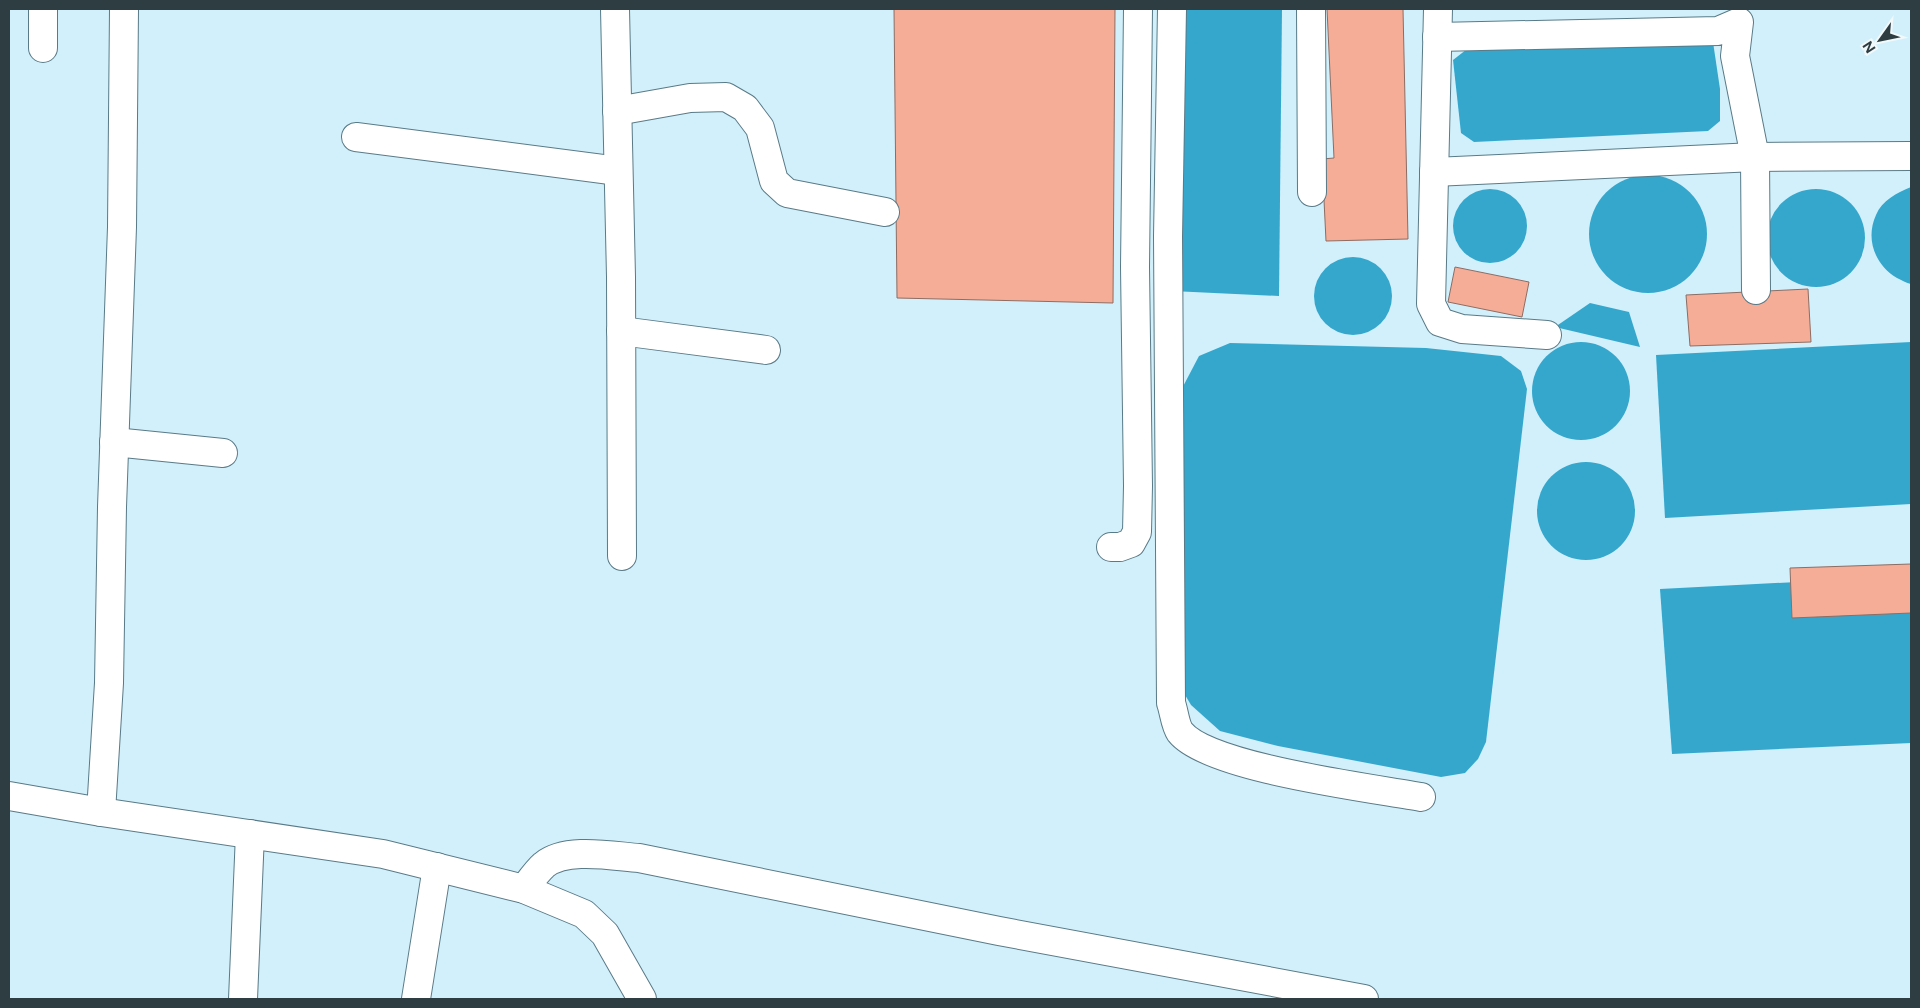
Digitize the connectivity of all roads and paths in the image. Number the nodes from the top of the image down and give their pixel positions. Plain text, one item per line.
1 (43, 9) edge
2 (124, 9) edge
3 (616, 9) edge
4 (1138, 9) edge
5 (1172, 9) edge
6 (1311, 9) edge
7 (1438, 9) edge
8 (1739, 15) edge
9 (1438, 37) junction
10 (43, 48) dead end
11 (616, 111) junction
12 (356, 137) dead end
13 (1911, 156) edge
14 (1755, 157) junction
15 (618, 171) junction
16 (1434, 172) junction
17 (1312, 192) dead end
18 (885, 212) dead end
19 (1756, 290) dead end
20 (621, 331) junction
21 (1547, 335) dead end
22 (766, 350) dead end
23 (114, 442) junction
24 (223, 453) dead end
25 (1110, 548) dead end
26 (622, 556) dead end
27 (9, 796) edge
28 (1421, 797) dead end
29 (101, 812) junction
30 (250, 834) junction
31 (437, 867) junction
32 (524, 889) junction
33 (243, 999) edge
34 (416, 999) edge
35 (642, 999) edge
36 (1364, 999) edge

1 - 10 street
2 - 23 street
3 - 11 street
4 - 25 street
5 - 28 street
6 - 17 street
7 - 9 street
8 - 9 street
8 - 14 street
9 - 16 street
11 - 15 street
11 - 18 street
12 - 15 street
13 - 14 street
14 - 16 street
14 - 19 street
15 - 20 street
16 - 21 street
20 - 22 street
20 - 26 street
23 - 24 street
23 - 29 street
27 - 29 street
29 - 30 street
30 - 31 street
30 - 33 street
31 - 32 street
31 - 34 street
32 - 35 street
32 - 36 street

